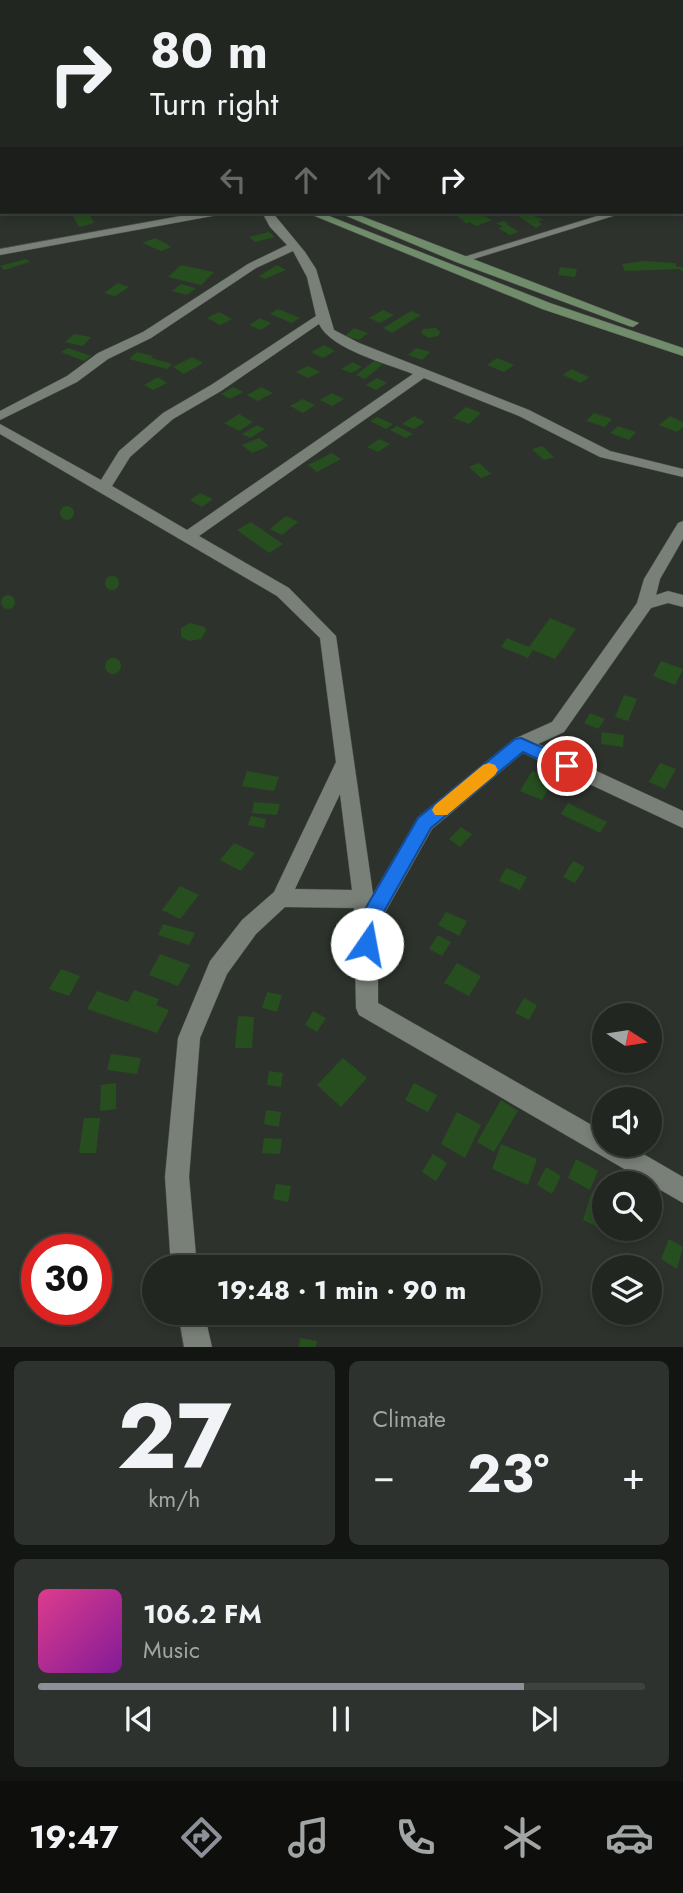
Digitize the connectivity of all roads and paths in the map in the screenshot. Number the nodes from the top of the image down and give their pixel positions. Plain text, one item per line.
1 (207, 214) edge
2 (268, 214) edge
3 (315, 214) edge
4 (347, 214) edge
5 (614, 214) edge
6 (294, 246) junction
7 (0, 252) edge
8 (460, 260) junction
9 (322, 317) junction
10 (683, 340) edge
11 (683, 352) edge
12 (425, 372) junction
13 (0, 416) edge
14 (0, 428) edge
15 (683, 473) edge
16 (103, 489) junction
17 (683, 526) edge
18 (187, 537) junction
19 (683, 601) edge
20 (645, 604) junction
21 (521, 744) junction
22 (346, 761) junction
23 (683, 820) edge
24 (281, 898) junction
25 (363, 899) junction
26 (367, 923) junction
27 (683, 1191) edge
28 (183, 1255) edge
29 (194, 1325) edge
30 (198, 1347) edge

1 - 7 street
2 - 6 street
3 - 11 main road
4 - 8 main road
5 - 8 street
6 - 9 street
6 - 13 street
8 - 10 main road
9 - 12 street
9 - 16 street
12 - 15 street
12 - 18 street
14 - 16 street
16 - 18 street
17 - 20 street
18 - 22 street
19 - 20 street
20 - 21 street
21 - 23 street
21 - 26 street
22 - 24 street
22 - 25 street
24 - 25 street
24 - 28 street
25 - 26 street
26 - 27 street
29 - 30 street

